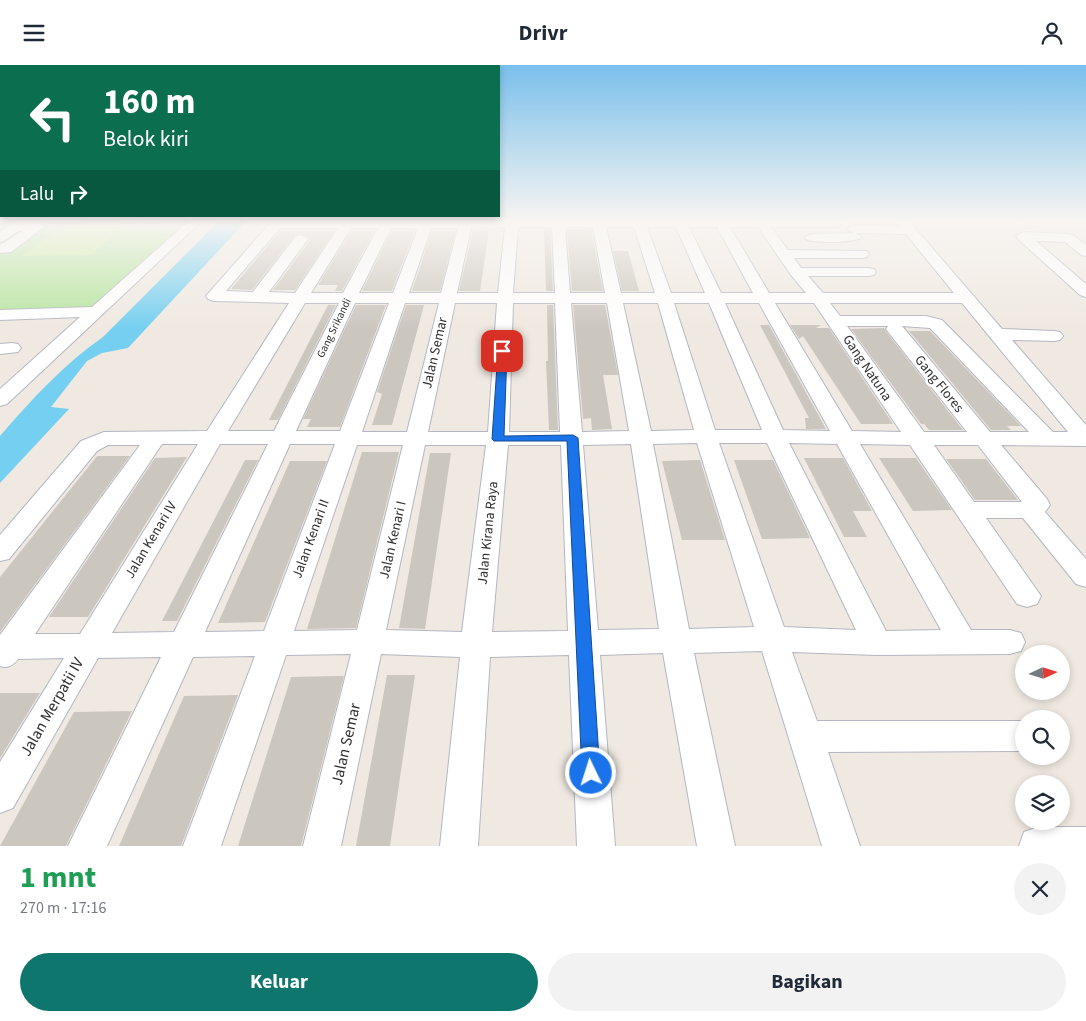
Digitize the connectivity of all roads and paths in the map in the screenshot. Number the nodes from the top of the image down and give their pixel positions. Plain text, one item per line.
1 (157, 256) edge
2 (247, 256) edge
3 (288, 256) edge
4 (325, 256) edge
5 (370, 256) edge
6 (414, 256) edge
7 (458, 256) edge
8 (509, 256) edge
9 (560, 256) edge
10 (605, 256) edge
11 (651, 256) edge
12 (696, 256) edge
13 (740, 256) edge
14 (785, 256) edge
15 (932, 256) edge
16 (1047, 256) edge
17 (796, 272) junction
18 (869, 272) dead end
19 (1086, 291) edge
20 (399, 297) junction
21 (448, 297) junction
22 (614, 297) junction
23 (664, 297) junction
24 (764, 297) junction
25 (818, 297) junction
26 (258, 298) junction
27 (299, 298) junction
28 (349, 298) junction
29 (505, 298) junction
30 (563, 298) junction
31 (715, 298) junction
32 (967, 298) junction
33 (96, 312) junction
34 (0, 315) edge
35 (834, 321) junction
36 (895, 329) dead end
37 (998, 334) junction
38 (1054, 336) dead end
39 (0, 400) edge
40 (1082, 432) edge
41 (706, 436) junction
42 (774, 436) junction
43 (213, 437) junction
44 (349, 437) junction
45 (844, 437) junction
46 (1046, 437) junction
47 (282, 438) junction
48 (416, 438) junction
49 (573, 438) junction
50 (640, 438) junction
51 (155, 439) junction
52 (498, 439) junction
53 (916, 439) junction
54 (984, 439) junction
55 (965, 510) junction
56 (1030, 510) junction
57 (0, 552) edge
58 (1086, 577) edge
59 (1027, 596) dead end
60 (773, 639) junction
61 (676, 641) junction
62 (274, 642) junction
63 (370, 642) junction
64 (1010, 642) dead end
65 (877, 643) junction
66 (963, 643) junction
67 (88, 644) junction
68 (185, 644) junction
69 (583, 644) junction
70 (476, 645) junction
71 (3, 651) edge
72 (1015, 736) edge
73 (805, 737) junction
74 (0, 795) edge
75 (87, 846) edge
76 (202, 846) edge
77 (322, 846) edge
78 (459, 846) edge
79 (596, 846) edge
80 (716, 846) edge
81 (841, 846) edge
82 (1038, 846) edge
83 (1086, 846) edge

1 - 33 street
2 - 26 street
3 - 26 street
4 - 27 street, Jalan Kenari IV
5 - 28 street, Gang Srikandi
6 - 20 street, Jalan Kenari II
7 - 21 street, Jalan Semar
8 - 29 street, Jalan Kirana Raya
9 - 30 street
10 - 22 street
11 - 23 street
12 - 31 street
13 - 24 street
14 - 17 street, Gang Natuna
15 - 32 street
16 - 19 street
17 - 18 street
17 - 25 street, Gang Natuna
20 - 21 street
20 - 28 street
20 - 44 street, Jalan Kenari II
21 - 29 street
21 - 48 street, Jalan Semar
22 - 23 street
22 - 30 street
22 - 50 street
23 - 31 street
23 - 41 street
24 - 25 street
24 - 31 street
24 - 45 street
25 - 32 street
25 - 35 street, Gang Natuna
26 - 27 street
27 - 28 street
27 - 43 street, Jalan Kenari IV
28 - 47 street, Gang Srikandi
29 - 30 street
29 - 52 street, Jalan Kirana Raya
30 - 49 street
31 - 42 street
32 - 37 street
33 - 34 street
33 - 39 street
35 - 46 street
35 - 53 street, Gang Natuna
36 - 54 street, Gang Flores
37 - 38 street
37 - 40 street
40 - 46 street
41 - 42 street
41 - 50 street
41 - 60 street
42 - 45 street
42 - 65 street
43 - 47 street
43 - 51 street
43 - 67 street, Jalan Kenari IV
44 - 47 street
44 - 48 street
44 - 62 street, Jalan Kenari II
45 - 53 street
45 - 66 street
46 - 54 street
47 - 68 street, Gang Srikandi
48 - 52 street
48 - 63 street, Jalan Kenari I
49 - 50 street
49 - 52 street
49 - 69 street
50 - 61 street
51 - 57 street
51 - 71 street
52 - 70 street, Jalan Kirana Raya
53 - 54 street
53 - 55 street, Gang Natuna
54 - 56 street, Gang Flores
55 - 56 street
55 - 59 street, Gang Natuna
56 - 58 street
60 - 61 street
60 - 65 street
60 - 73 street
61 - 69 street
61 - 80 street
62 - 63 street
62 - 68 street
62 - 76 street, Jalan Kenari II
63 - 70 street
63 - 77 street, Jalan Semar
64 - 66 street
65 - 66 street
67 - 68 street
67 - 71 street
67 - 74 street, Jalan Merpatii IV
68 - 75 street, Gang Srikandi
69 - 70 street
69 - 79 street
70 - 78 street, Jalan Kirana Raya
72 - 73 street
73 - 81 street
82 - 83 street

